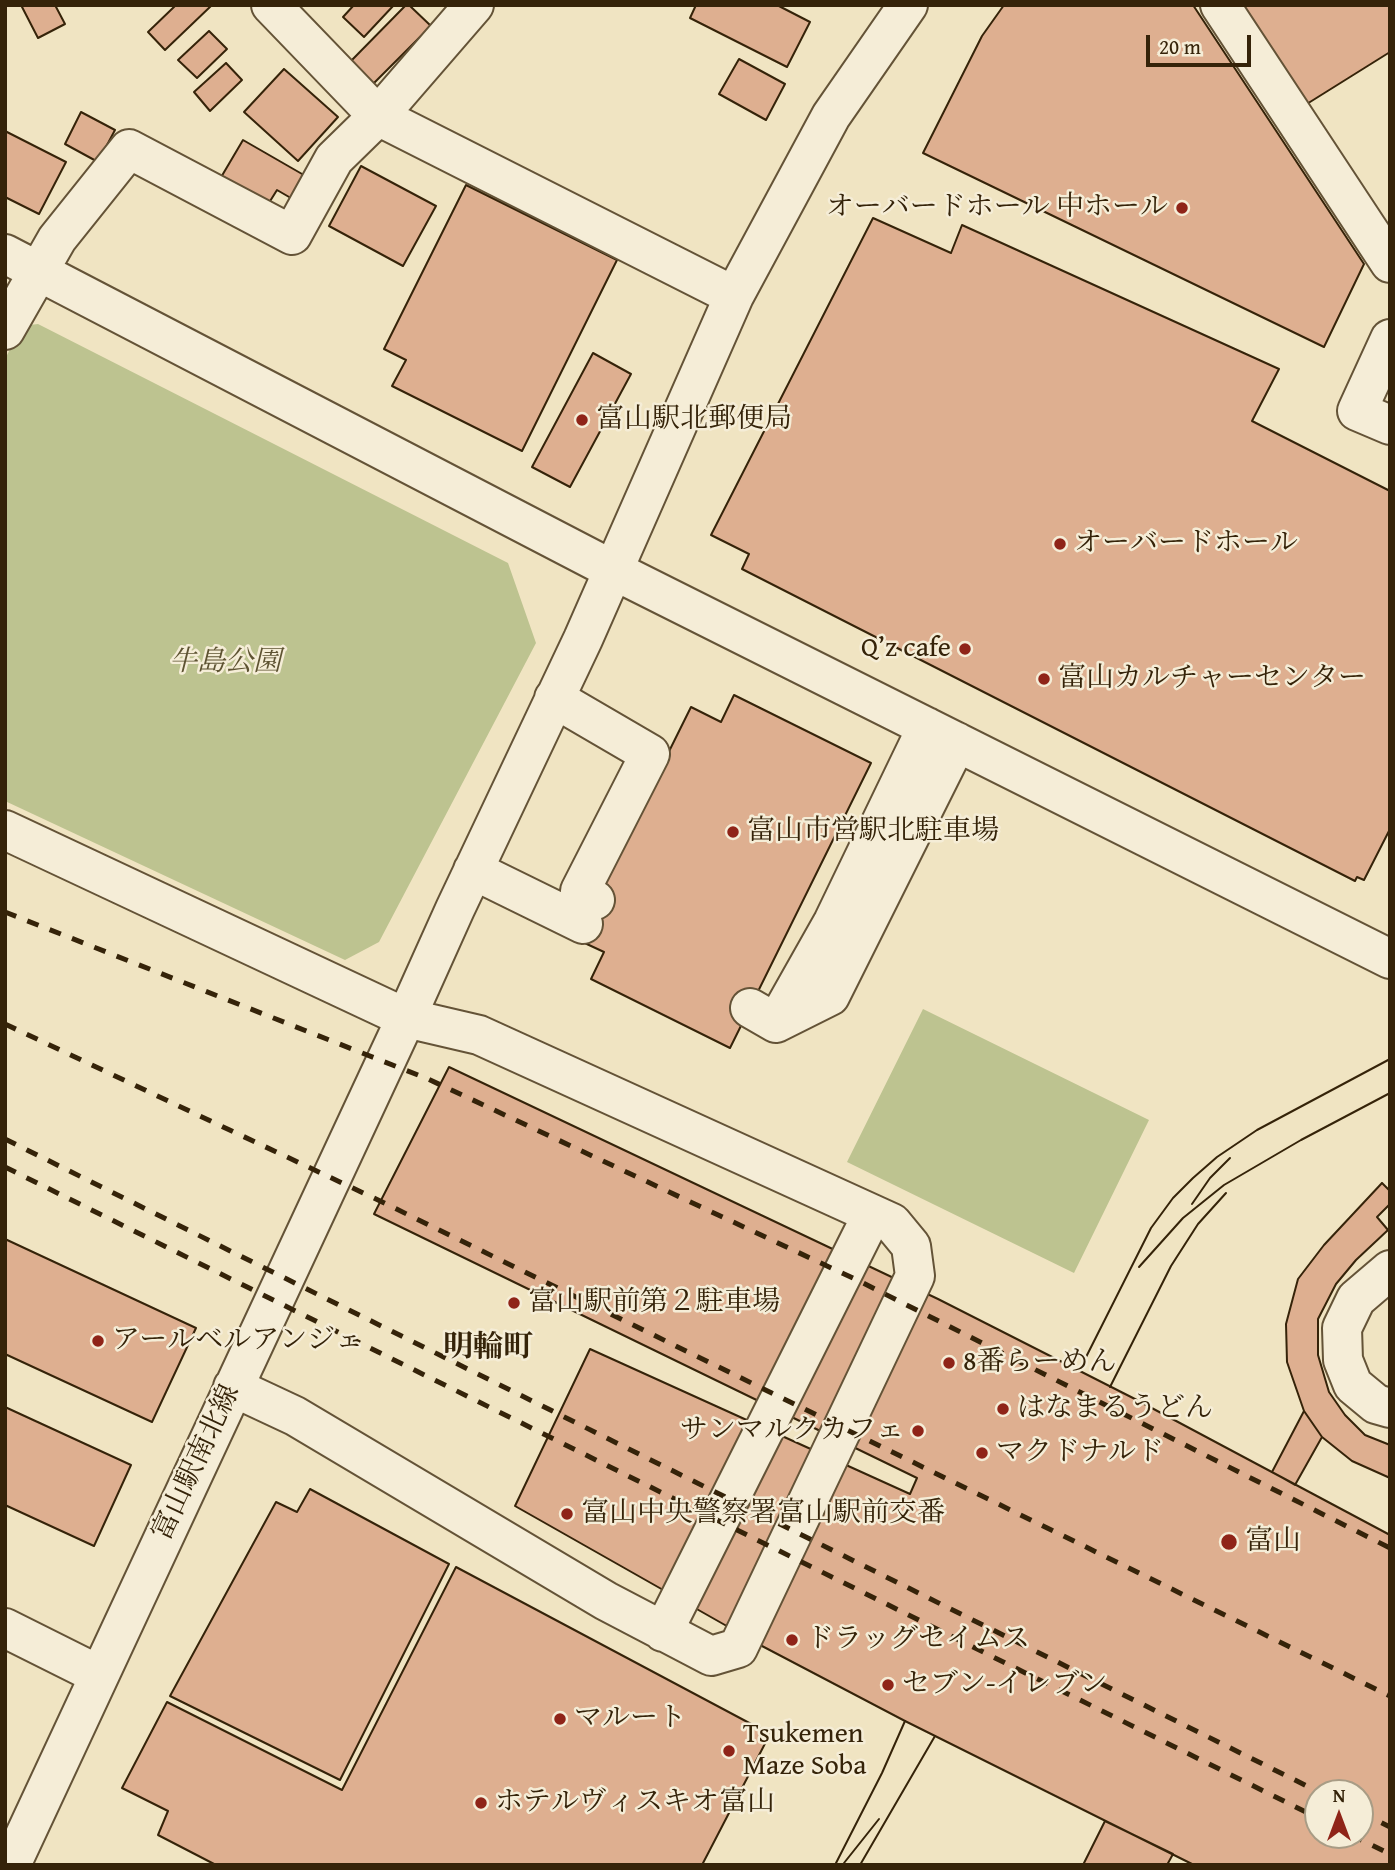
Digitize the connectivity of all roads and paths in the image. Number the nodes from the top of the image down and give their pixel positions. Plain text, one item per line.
1 (271, 5) edge
2 (474, 5) edge
3 (908, 5) edge
4 (1220, 5) edge
5 (378, 116) junction
6 (21, 263) edge
7 (1390, 263) edge
8 (734, 296) junction
9 (5, 330) edge
10 (1390, 339) edge
11 (1390, 425) edge
12 (613, 570) junction
13 (554, 698) junction
14 (942, 734) junction
15 (5, 830) edge
16 (473, 870) junction
17 (1390, 959) edge
18 (763, 1016) dead end
19 (406, 1018) junction
20 (872, 1215) junction
21 (1390, 1270) edge
22 (233, 1387) junction
23 (1390, 1408) edge
24 (5, 1628) edge
25 (663, 1632) junction
26 (99, 1675) junction
27 (11, 1865) edge

1 - 5 street
2 - 5 street
3 - 8 street, 富山駅南北線
4 - 7 street
5 - 6 street
5 - 8 street
6 - 9 street
6 - 12 street
8 - 12 street, 富山駅南北線
10 - 11 street
12 - 13 street, 富山駅南北線
12 - 14 street
13 - 16 street, 富山駅南北線
13 - 16 street
14 - 17 street
14 - 18 street
15 - 19 street
16 - 19 street, 富山駅南北線
19 - 20 street
19 - 22 street, 富山駅南北線
20 - 25 street
20 - 25 street
21 - 23 street
22 - 25 street
22 - 26 street, 富山駅南北線
24 - 26 street
26 - 27 street, 富山駅南北線

